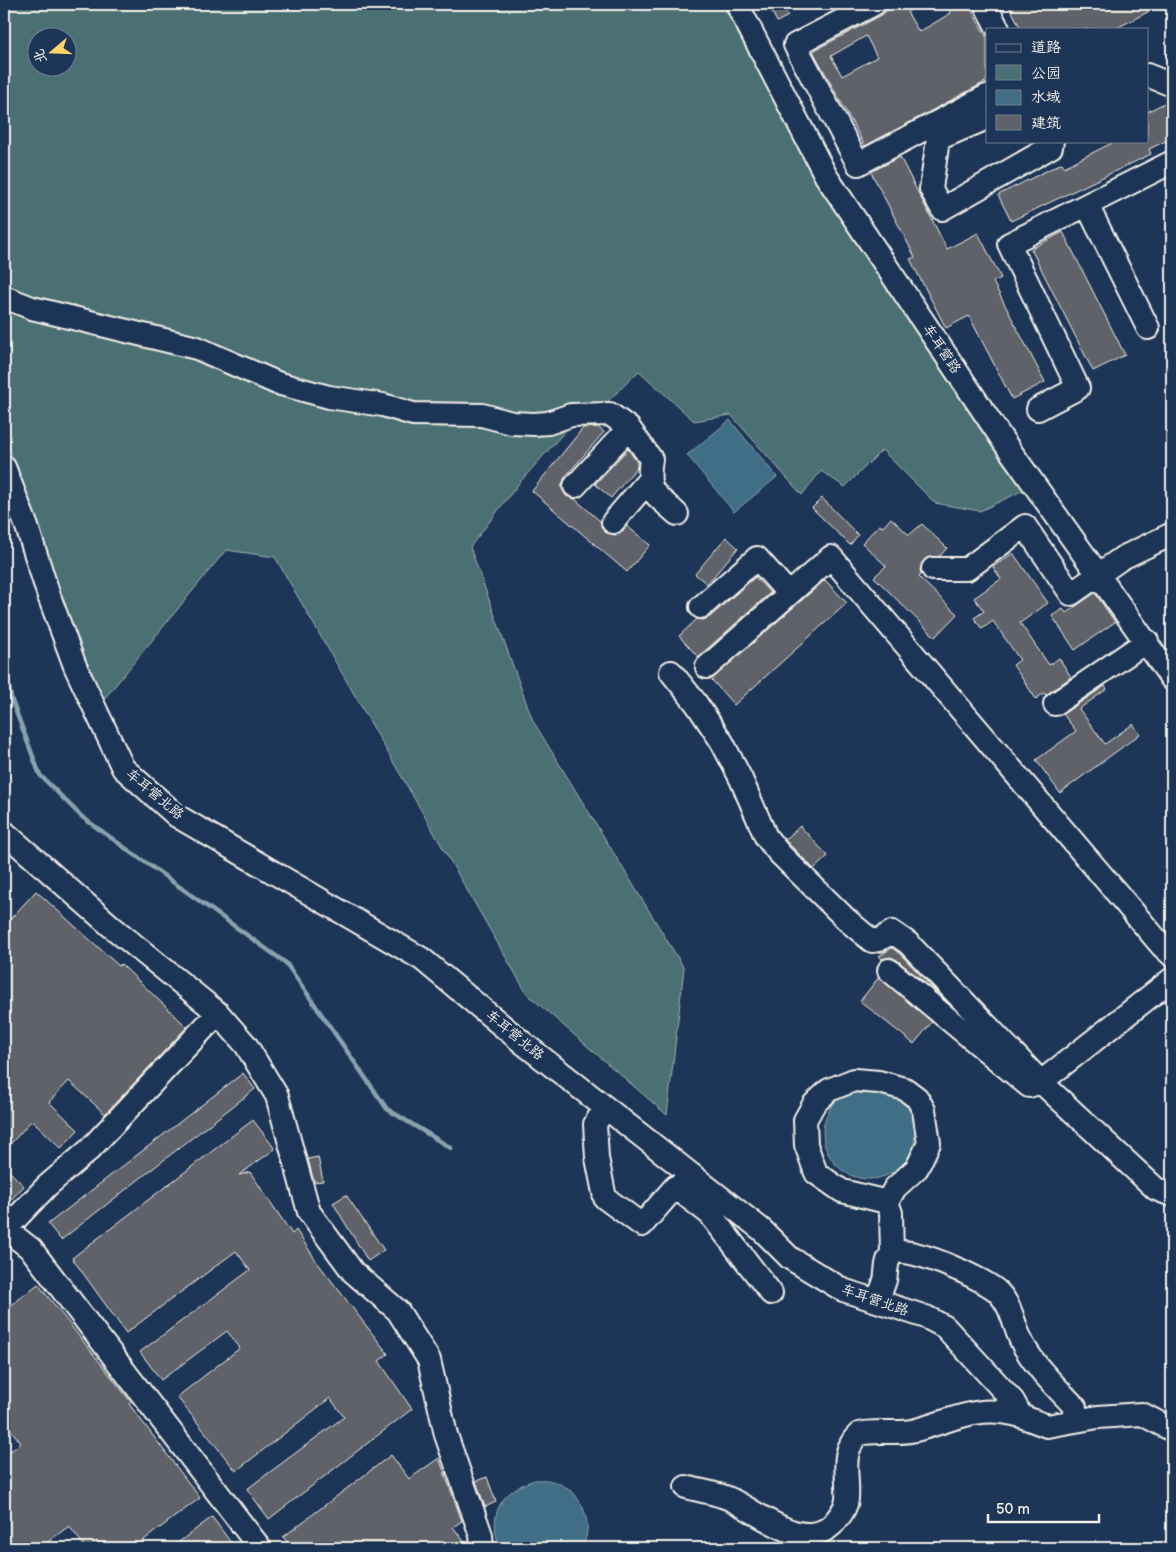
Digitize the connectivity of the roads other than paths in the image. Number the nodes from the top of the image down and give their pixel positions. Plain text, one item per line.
1 (737, 4) edge
2 (874, 4) edge
3 (985, 4) edge
4 (997, 28) edge
5 (1148, 75) edge
6 (1172, 85) edge
7 (986, 97) edge
8 (986, 118) edge
9 (1052, 142) edge
10 (1172, 162) edge
11 (1087, 205) junction
12 (4, 297) edge
13 (1148, 328) dead end
14 (1038, 409) dead end
15 (629, 428) junction
16 (4, 467) edge
17 (648, 481) junction
18 (575, 486) dead end
19 (677, 514) dead end
20 (613, 522) dead end
21 (1172, 534) edge
22 (934, 569) dead end
23 (1098, 573) junction
24 (789, 594) junction
25 (701, 607) dead end
26 (1147, 642) junction
27 (707, 667) dead end
28 (670, 672) dead end
29 (1172, 679) edge
30 (1055, 704) dead end
31 (4, 832) edge
32 (1172, 955) edge
33 (889, 970) dead end
34 (1172, 979) edge
35 (218, 1013) junction
36 (1042, 1082) junction
37 (605, 1108) junction
38 (1172, 1195) edge
39 (887, 1202) junction
40 (5, 1229) edge
41 (892, 1253) junction
42 (771, 1293) dead end
43 (877, 1301) junction
44 (1075, 1406) dead end
45 (1021, 1416) junction
46 (1172, 1430) edge
47 (686, 1487) dead end
48 (260, 1548) edge
49 (482, 1548) edge

1 - 23 street, 车耳营路
2 - 7 street
3 - 4 street
5 - 6 street
8 - 9 street
10 - 11 street
11 - 13 street
11 - 14 street
12 - 15 street
15 - 17 street
15 - 18 street
16 - 37 street, 车耳营北路
17 - 19 street
17 - 20 street
21 - 23 street
22 - 23 street
23 - 26 street, 车耳营路
24 - 25 street
24 - 27 street
24 - 32 street
26 - 29 street, 车耳营路
26 - 30 street
28 - 36 street
31 - 35 street
33 - 36 street
34 - 36 street
35 - 40 street
35 - 49 street
36 - 38 street
37 - 42 street
37 - 43 street, 车耳营北路
39 - 39 street
39 - 41 street
40 - 48 street
41 - 43 street
41 - 44 street
43 - 45 street, 车耳营北路
45 - 46 street
45 - 47 street

